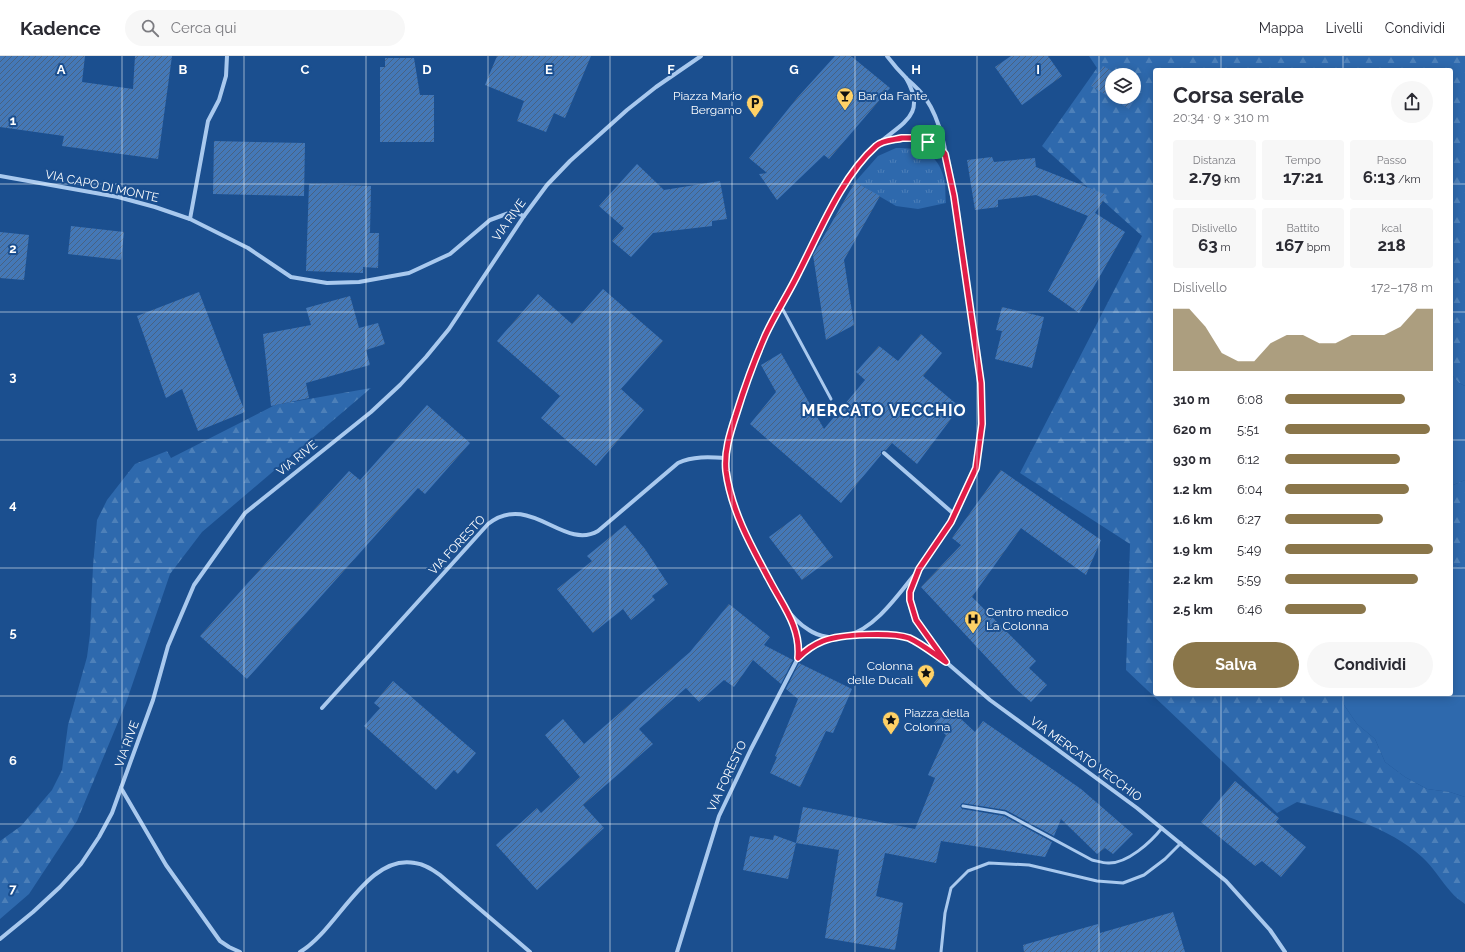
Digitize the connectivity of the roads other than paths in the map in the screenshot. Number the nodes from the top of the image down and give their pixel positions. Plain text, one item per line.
1 (227, 56) edge
2 (701, 56) edge
3 (887, 56) edge
4 (906, 78) junction
5 (878, 144) junction
6 (945, 154) junction
7 (0, 176) edge
8 (524, 216) junction
9 (190, 220) junction
10 (781, 306) junction
11 (831, 399) dead end
12 (884, 453) dead end
13 (726, 458) junction
14 (955, 515) junction
15 (919, 569) junction
16 (786, 607) junction
17 (847, 636) junction
18 (838, 637) junction
19 (798, 658) junction
20 (946, 662) junction
21 (322, 708) dead end
22 (121, 788) junction
23 (962, 806) dead end
24 (1162, 828) junction
25 (1181, 843) junction
26 (0, 939) edge
27 (240, 952) edge
28 (300, 952) edge
29 (530, 952) edge
30 (677, 952) edge
31 (941, 952) edge
32 (1285, 952) edge

1 - 9 street
2 - 8 street, VIA RIVE
3 - 4 street
4 - 5 street
4 - 6 street
5 - 6 street
5 - 10 street
6 - 14 street
7 - 9 street, VIA CAPO DI MONTE
8 - 9 street, VIA CAPO DI MONTE
8 - 22 street, VIA RIVE
10 - 11 lane
10 - 13 street
12 - 14 street
13 - 16 street
13 - 21 street, VIA FORESTO
14 - 15 street
15 - 17 street
15 - 20 street
16 - 18 street
16 - 19 street
17 - 18 street
17 - 20 street, VIA MERCATO VECCHIO
18 - 19 street, VIA FORESTO
19 - 30 street, VIA FORESTO
20 - 24 street, VIA MERCATO VECCHIO
22 - 26 street, VIA RIVE
22 - 27 street
23 - 24 lane
24 - 25 street, VIA MERCATO VECCHIO
25 - 31 lane
25 - 32 street, VIA MERCATO VECCHIO
28 - 29 street

